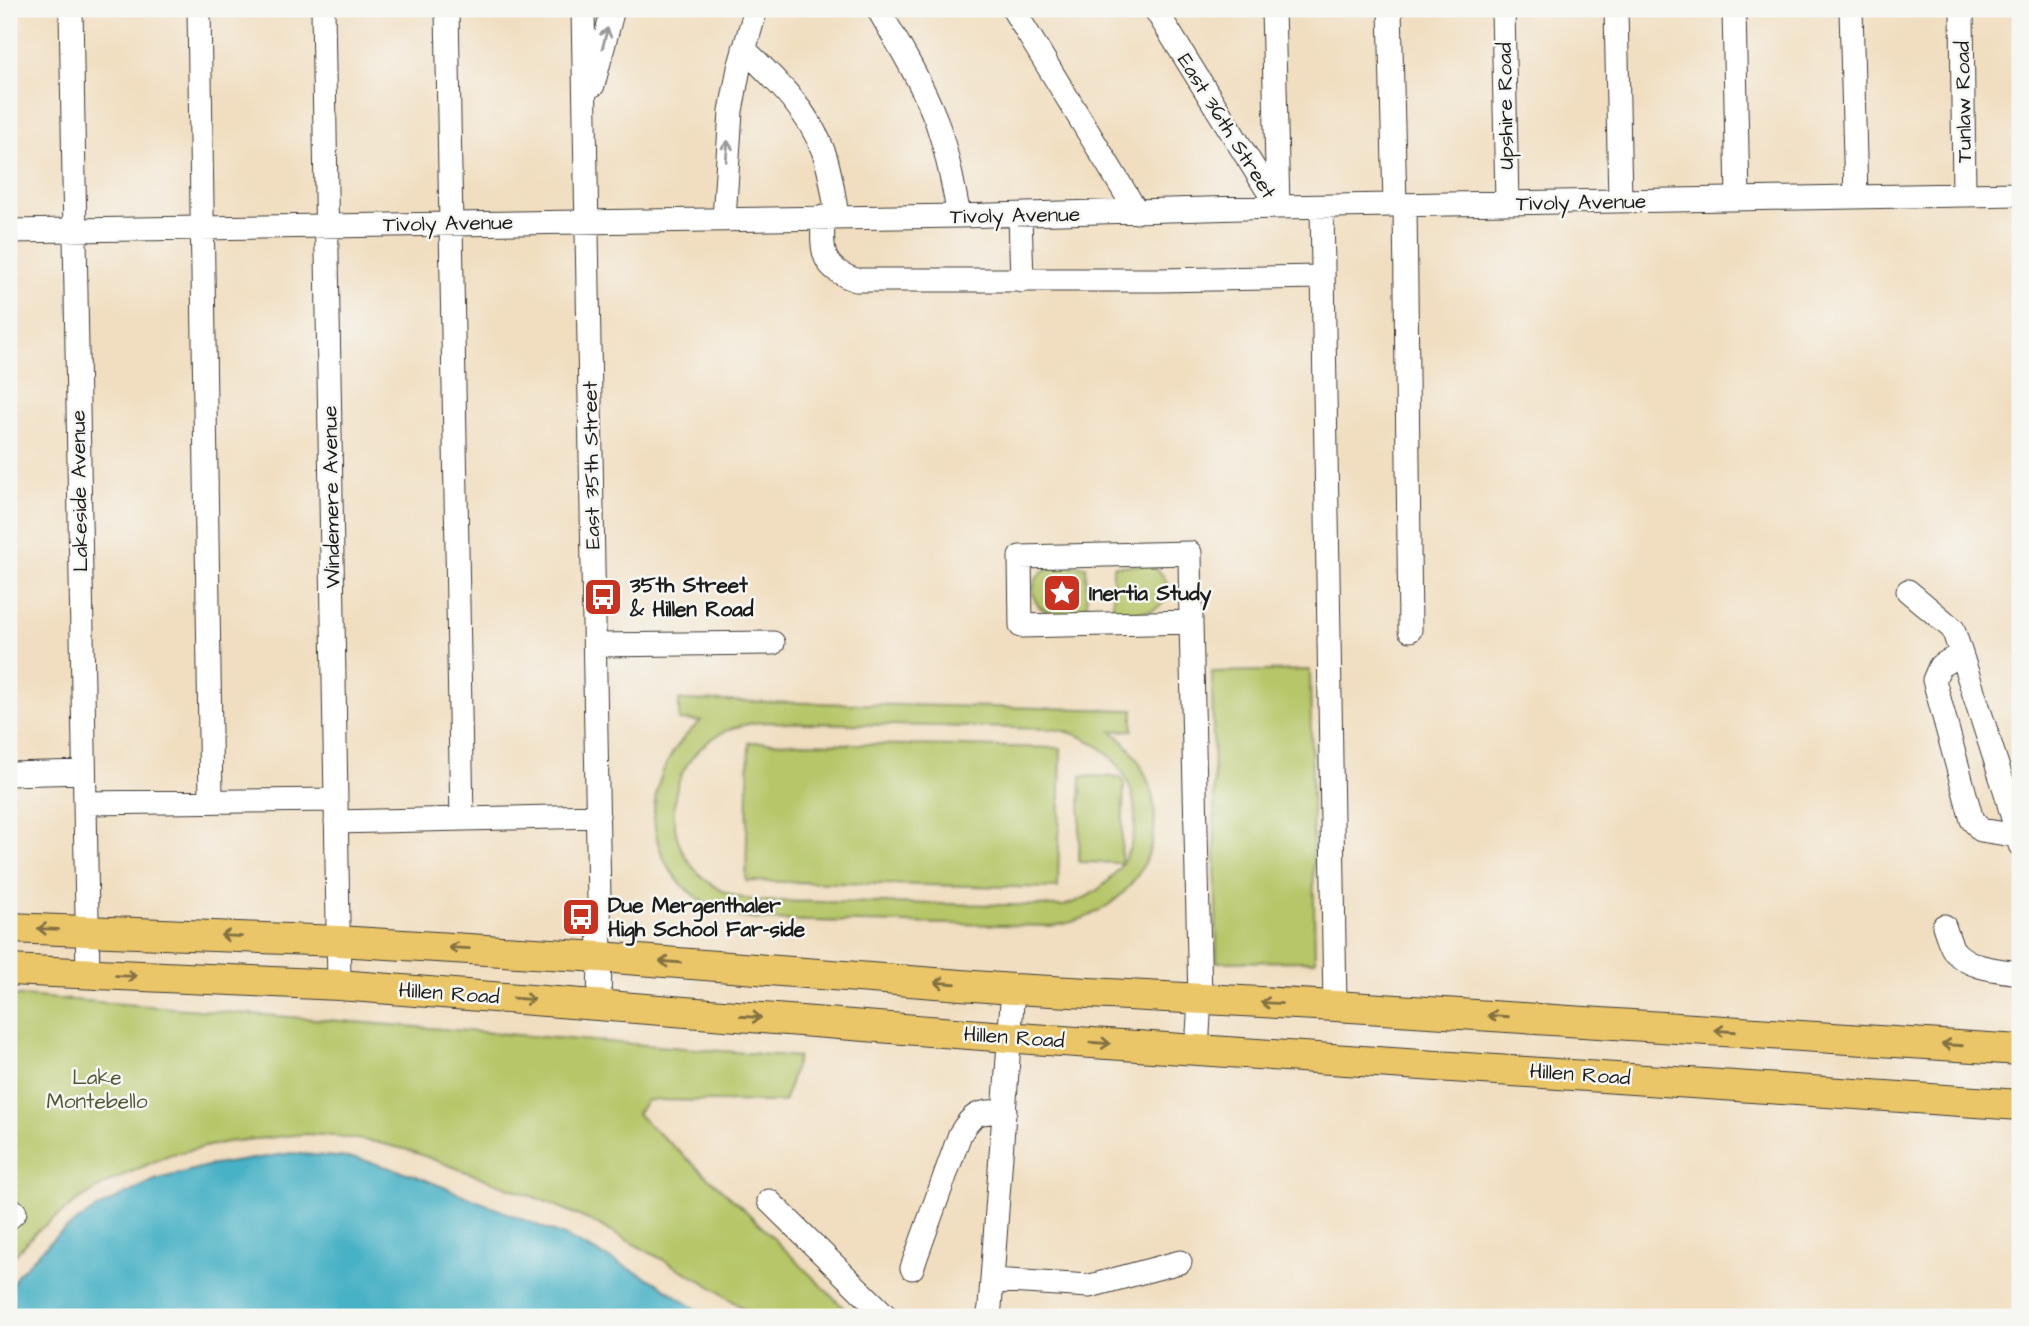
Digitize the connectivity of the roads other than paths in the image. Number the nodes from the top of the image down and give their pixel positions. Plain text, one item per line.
1 (71, 9) edge
2 (199, 9) edge
3 (323, 9) edge
4 (447, 9) edge
5 (583, 9) edge
6 (613, 9) edge
7 (756, 9) edge
8 (878, 9) edge
9 (1013, 9) edge
10 (1154, 9) edge
11 (1273, 9) edge
12 (1390, 9) edge
13 (1503, 9) edge
14 (1616, 9) edge
15 (1734, 9) edge
16 (1851, 9) edge
17 (1962, 9) edge
18 (744, 49) junction
19 (585, 115) junction
20 (2020, 194) edge
21 (1964, 195) junction
22 (1856, 197) junction
23 (1738, 199) junction
24 (1620, 201) junction
25 (1507, 203) junction
26 (1400, 205) junction
27 (1278, 207) junction
28 (1322, 207) junction
29 (1137, 212) junction
30 (1020, 215) junction
31 (959, 216) junction
32 (830, 217) junction
33 (724, 219) junction
34 (587, 221) junction
35 (451, 223) junction
36 (326, 225) junction
37 (202, 227) junction
38 (75, 230) junction
39 (9, 231) edge
40 (1322, 277) junction
41 (1022, 281) junction
42 (1908, 591) dead end
43 (1191, 622) junction
44 (1410, 630) dead end
45 (773, 643) dead end
46 (595, 645) junction
47 (1961, 654) junction
48 (84, 772) junction
49 (9, 774) edge
50 (211, 801) junction
51 (85, 803) junction
52 (336, 811) junction
53 (598, 816) junction
54 (462, 819) junction
55 (2019, 840) edge
56 (1944, 926) dead end
57 (9, 928) edge
58 (87, 930) junction
59 (338, 941) junction
60 (600, 957) junction
61 (9, 970) edge
62 (2020, 973) edge
63 (88, 974) junction
64 (339, 985) junction
65 (1013, 989) junction
66 (1200, 999) junction
67 (599, 1005) junction
68 (1335, 1006) junction
69 (1009, 1037) junction
70 (1197, 1050) junction
71 (2020, 1050) edge
72 (2020, 1105) edge
73 (1005, 1111) junction
74 (769, 1201) dead end
75 (1180, 1262) dead end
76 (912, 1268) dead end
77 (992, 1280) junction
78 (887, 1317) edge
79 (988, 1317) edge

1 - 38 street, Lakeside Avenue
2 - 37 street
3 - 36 street, Windemere Avenue
4 - 35 street
5 - 19 street, East 35th Street
19 -> 6 street
7 - 18 street
8 - 31 street
9 - 29 street
10 - 27 street, East 36th Street
11 - 27 street
12 - 26 street
13 - 25 street, Upshire Road
14 - 24 street
15 - 23 street
16 - 22 street
17 - 21 street, Tunlaw Road
18 - 32 street
33 -> 18 street
19 - 34 street, East 35th Street
20 - 21 street, Tivoly Avenue
21 - 22 street, Tivoly Avenue
22 - 23 street, Tivoly Avenue
23 - 24 street, Tivoly Avenue
24 - 25 street, Tivoly Avenue
25 - 26 street, Tivoly Avenue
26 - 28 street, Tivoly Avenue
26 - 44 street
27 - 28 street, Tivoly Avenue
27 - 29 street, Tivoly Avenue
28 - 40 street
29 - 30 street, Tivoly Avenue
30 - 31 street, Tivoly Avenue
30 - 41 street
31 - 32 street, Tivoly Avenue
32 - 33 street, Tivoly Avenue
32 - 41 street
33 - 34 street, Tivoly Avenue
34 - 35 street, Tivoly Avenue
34 - 46 street, East 35th Street
35 - 36 street, Tivoly Avenue
35 - 54 street
36 - 37 street, Tivoly Avenue
36 - 52 street, Windemere Avenue
37 - 38 street, Tivoly Avenue
37 - 50 street
38 - 39 street, Tivoly Avenue
38 - 48 street, Lakeside Avenue
40 - 41 street
40 - 68 street
42 - 47 street
43 - 43 street
43 - 66 street
45 - 46 street
46 - 53 street, East 35th Street
47 - 55 street
47 - 55 street
48 - 49 street
48 - 51 street, Lakeside Avenue
50 - 51 street
50 - 52 street
51 - 58 street, Lakeside Avenue
52 - 54 street
52 - 59 street, Windemere Avenue
53 - 54 street
53 - 60 street, East 35th Street
56 - 62 street
58 -> 57 main road
59 -> 58 main road
58 - 63 street, Lakeside Avenue
60 -> 59 main road
59 - 64 street, Windemere Avenue
65 -> 60 main road
60 - 67 street, East 35th Street
61 - 63 main road, Hillen Road
63 -> 64 main road, Hillen Road
64 -> 67 main road, Hillen Road
65 - 66 main road
65 - 69 street
68 -> 66 main road
66 - 70 street
67 -> 69 main road, Hillen Road
71 -> 68 main road
69 -> 70 main road, Hillen Road
69 - 73 street
70 - 72 main road, Hillen Road
73 - 76 street
73 - 77 street
74 - 78 street
75 - 77 street
77 - 79 street

